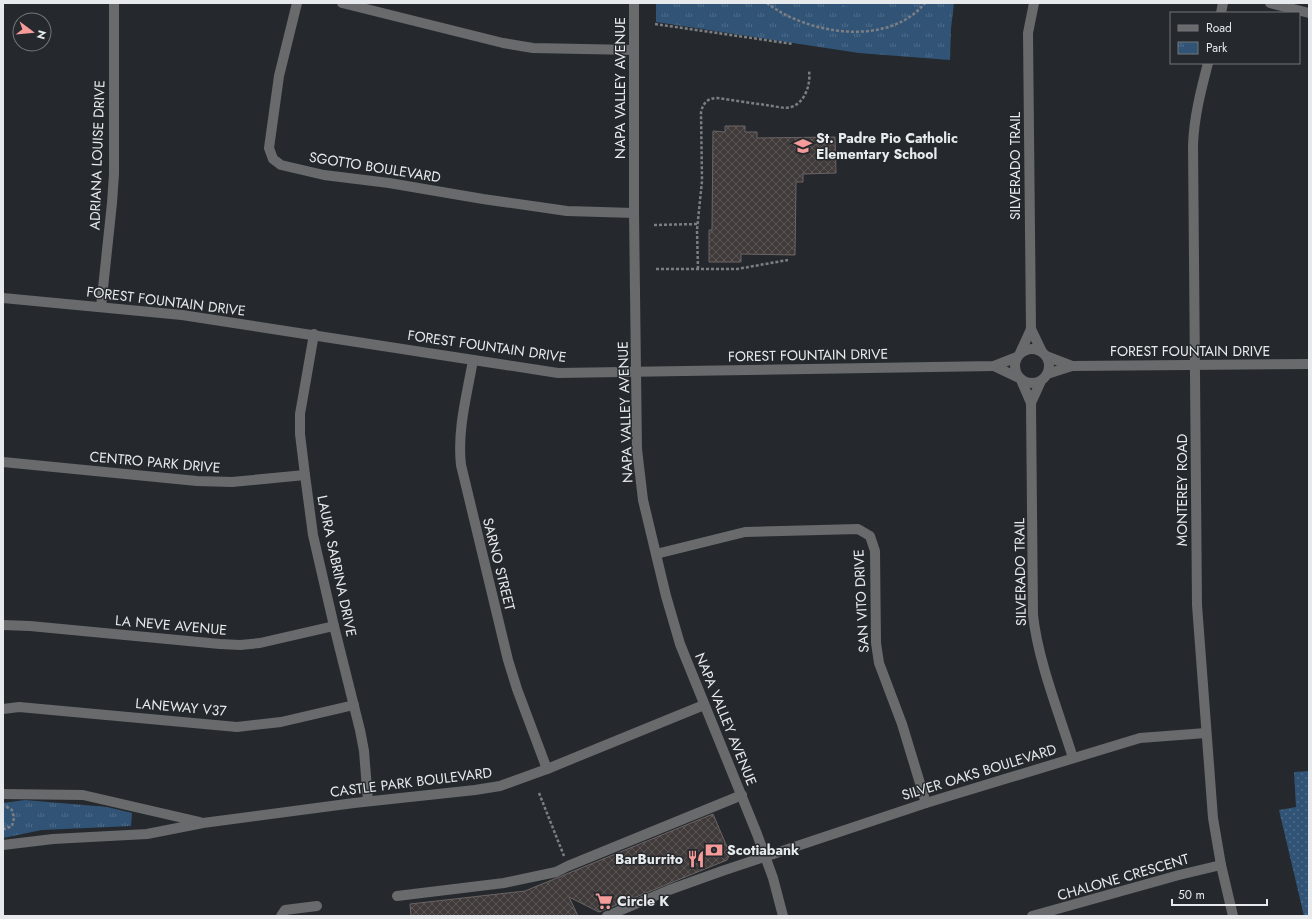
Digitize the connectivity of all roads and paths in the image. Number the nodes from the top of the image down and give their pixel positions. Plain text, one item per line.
1 (114, 3) edge
2 (297, 3) edge
3 (342, 3) edge
4 (634, 3) edge
5 (767, 3) edge
6 (925, 3) edge
7 (1034, 3) edge
8 (1270, 3) edge
9 (1309, 13) edge
10 (655, 24) dead end
11 (793, 44) dead end
12 (634, 50) junction
13 (1208, 64) edge
14 (809, 71) dead end
15 (634, 213) junction
16 (698, 224) junction
17 (654, 225) dead end
18 (788, 260) dead end
19 (656, 269) dead end
20 (698, 269) junction
21 (3, 298) edge
22 (101, 307) junction
23 (1031, 329) junction
24 (314, 334) junction
25 (1044, 354) junction
26 (1018, 355) junction
27 (473, 360) junction
28 (1195, 364) junction
29 (1309, 364) edge
30 (994, 366) junction
31 (1072, 366) junction
32 (637, 372) junction
33 (1019, 378) junction
34 (1044, 378) junction
35 (1031, 403) junction
36 (3, 462) edge
37 (305, 475) junction
38 (656, 554) junction
39 (3, 625) edge
40 (334, 626) junction
41 (354, 705) junction
42 (704, 705) junction
43 (3, 709) edge
44 (1206, 733) junction
45 (1073, 758) junction
46 (547, 769) junction
47 (539, 793) dead end
48 (3, 794) edge
49 (742, 796) junction
50 (368, 801) junction
51 (926, 803) junction
52 (3, 806) edge
53 (203, 822) junction
54 (3, 828) edge
55 (3, 845) edge
56 (765, 857) junction
57 (1221, 865) junction
58 (568, 866) junction
59 (398, 896) dead end
60 (317, 906) dead end
61 (281, 916) edge
62 (607, 916) edge
63 (783, 916) edge
64 (1032, 916) edge
65 (1233, 916) edge

1 - 22 street, ADRIANA LOUISE DRIVE
2 - 15 street, SGOTTO BOULEVARD
3 - 12 street
4 - 12 street, NAPA VALLEY AVENUE
5 - 6 path
7 - 23 street, SILVERADO TRAIL
8 - 9 street
10 - 11 path
12 - 15 street, NAPA VALLEY AVENUE
13 - 28 street, MONTEREY ROAD
14 - 16 path
15 - 32 street, NAPA VALLEY AVENUE
16 - 17 path
16 - 20 path
18 - 20 path
19 - 20 path
21 - 22 street, FOREST FOUNTAIN DRIVE
22 - 24 street, FOREST FOUNTAIN DRIVE
23 - 25 street, SILVERADO TRAIL
23 - 26 street, SILVERADO TRAIL
24 - 27 street, FOREST FOUNTAIN DRIVE
24 - 37 street, LAURA SABRINA DRIVE
25 - 26 street
25 - 31 street, FOREST FOUNTAIN DRIVE
25 - 34 street
26 - 30 street, FOREST FOUNTAIN DRIVE
26 - 33 street
27 - 32 street, FOREST FOUNTAIN DRIVE
27 - 46 street, SARNO STREET
28 - 29 street, FOREST FOUNTAIN DRIVE
28 - 31 street, FOREST FOUNTAIN DRIVE
28 - 44 street, MONTEREY ROAD
30 - 32 street, FOREST FOUNTAIN DRIVE
30 - 33 street, FOREST FOUNTAIN DRIVE
31 - 34 street, FOREST FOUNTAIN DRIVE
32 - 38 street, NAPA VALLEY AVENUE
33 - 34 street
33 - 35 street, SILVERADO TRAIL
34 - 35 street, SILVERADO TRAIL
35 - 45 street, SILVERADO TRAIL
36 - 37 street, CENTRO PARK DRIVE
37 - 40 street, LAURA SABRINA DRIVE
38 - 42 street, NAPA VALLEY AVENUE
38 - 51 street, SAN VITO DRIVE
39 - 40 street, LA NEVE AVENUE
40 - 41 street, LAURA SABRINA DRIVE
41 - 43 street, LANEWAY V37
41 - 50 street, LAURA SABRINA DRIVE
42 - 46 street, CASTLE PARK BOULEVARD
42 - 49 street, NAPA VALLEY AVENUE
44 - 45 street, SILVER OAKS BOULEVARD
44 - 57 street, MONTEREY ROAD
45 - 51 street, SILVER OAKS BOULEVARD
46 - 50 street, CASTLE PARK BOULEVARD
47 - 58 path
48 - 53 street, CASTLE PARK BOULEVARD
49 - 56 street, NAPA VALLEY AVENUE
49 - 58 street
50 - 53 street, CASTLE PARK BOULEVARD
51 - 56 street, SILVER OAKS BOULEVARD
52 - 54 path
53 - 55 street, CASTLE PARK BOULEVARD
56 - 62 street, SILVER OAKS BOULEVARD
56 - 63 street, NAPA VALLEY AVENUE
57 - 64 street, CHALONE CRESCENT
57 - 65 street, MONTEREY ROAD
58 - 59 street
60 - 61 street

